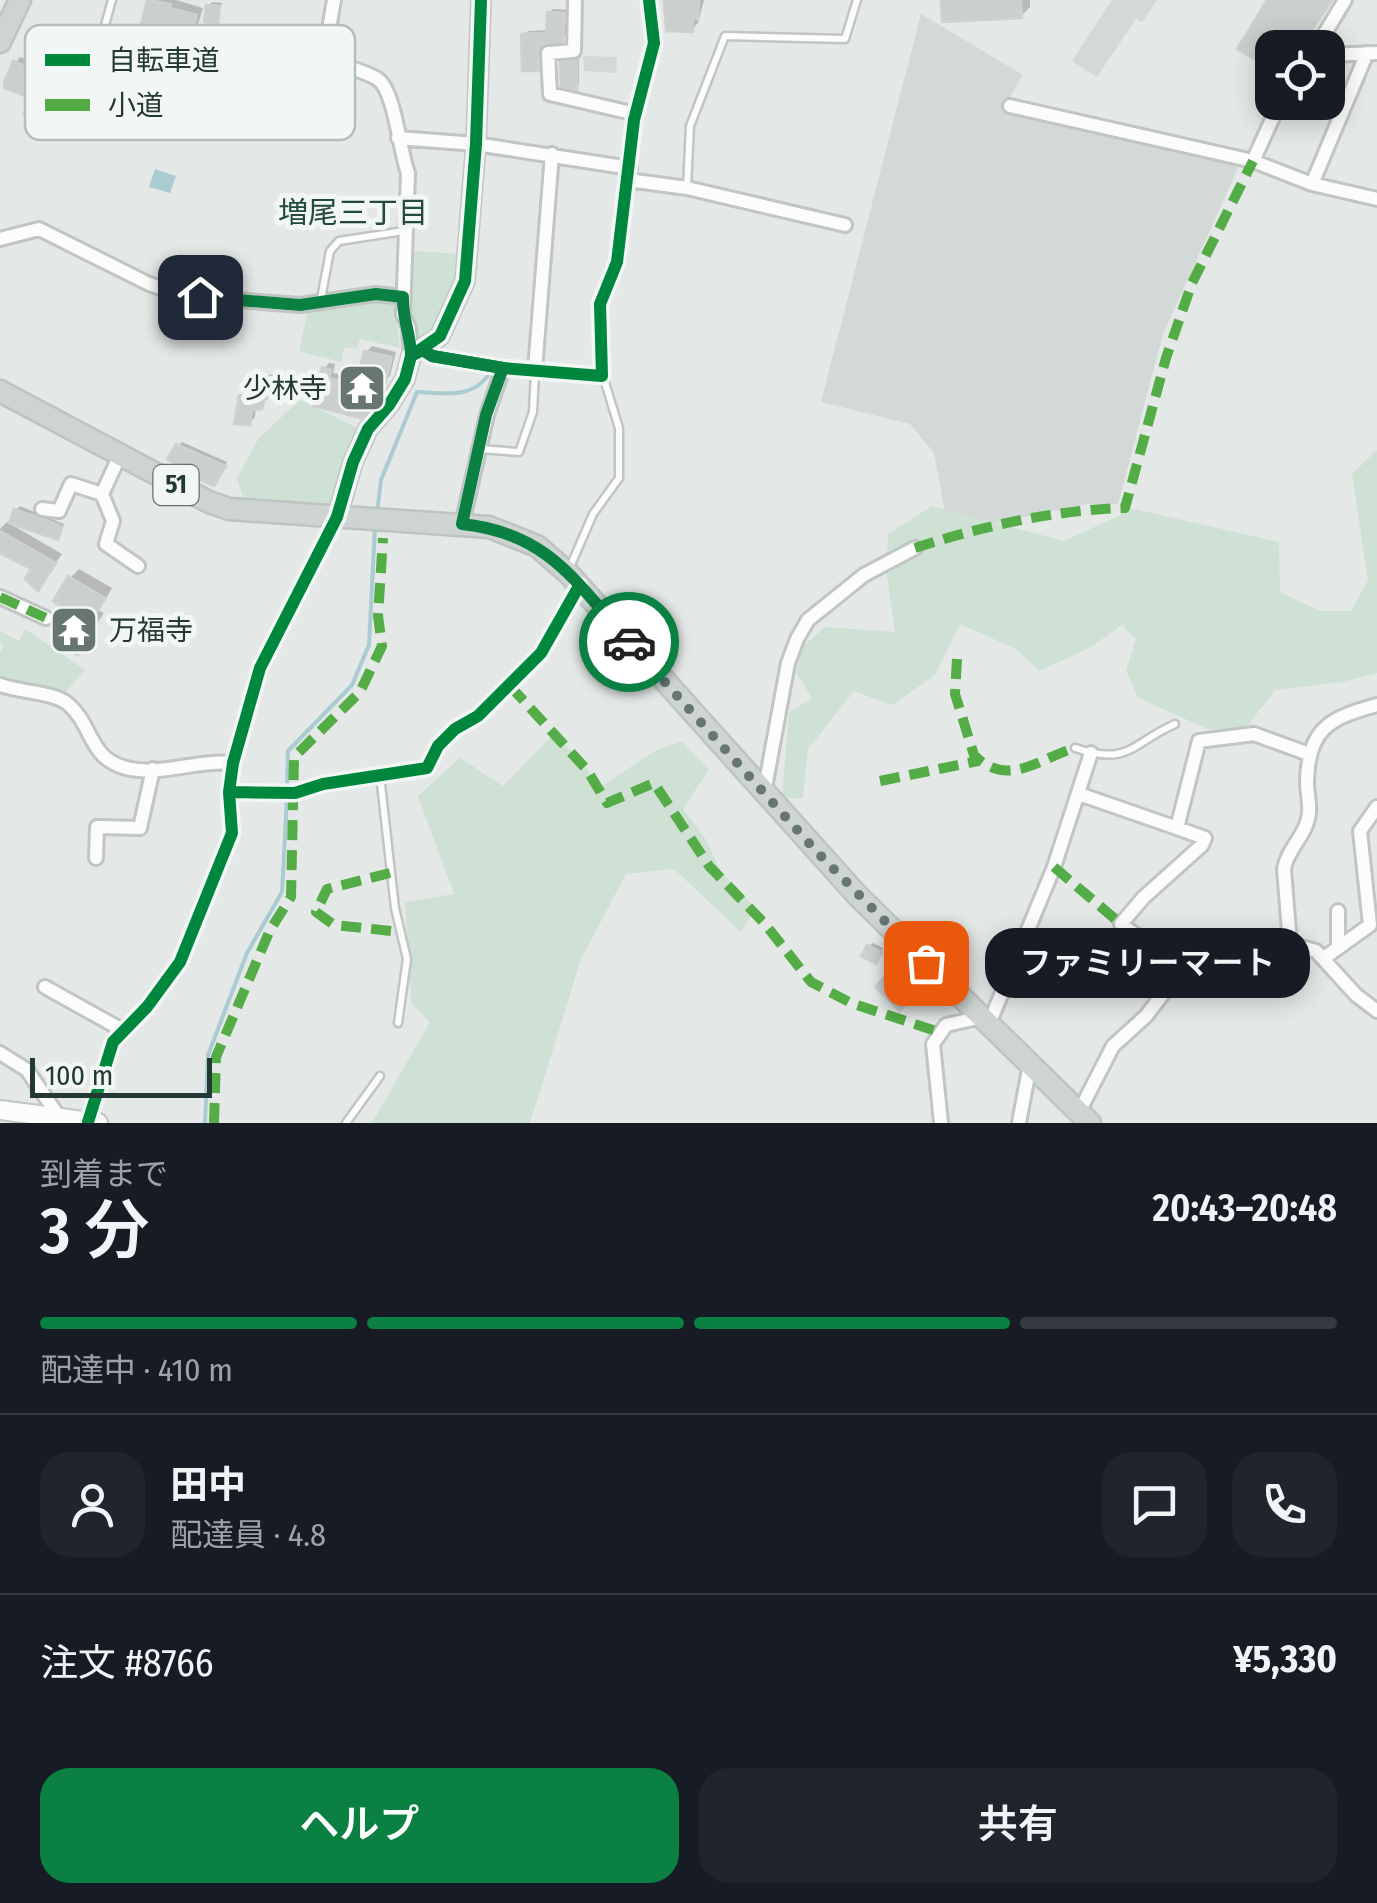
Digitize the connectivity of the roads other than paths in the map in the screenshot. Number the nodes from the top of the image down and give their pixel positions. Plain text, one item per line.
1 (20, 0) edge
2 (112, 0) edge
3 (334, 0) edge
4 (481, 0) edge
5 (575, 0) edge
6 (649, 0) edge
7 (857, 0) edge
8 (1345, 0) edge
9 (106, 25) edge
10 (330, 25) edge
11 (1327, 30) edge
12 (0, 42) edge
13 (1372, 53) edge
14 (1345, 54) edge
15 (355, 70) edge
16 (1010, 106) dead end
17 (636, 114) junction
18 (1272, 120) edge
19 (398, 138) junction
20 (476, 144) junction
21 (552, 154) junction
22 (1253, 161) junction
23 (629, 174) junction
24 (1312, 184) junction
25 (686, 188) junction
26 (1377, 198) edge
27 (846, 224) dead end
28 (405, 231) junction
29 (0, 239) edge
30 (403, 297) junction
31 (321, 303) junction
32 (417, 353) junction
33 (503, 368) junction
34 (535, 370) junction
35 (602, 376) junction
36 (0, 392) edge
37 (479, 449) junction
38 (120, 455) junction
39 (102, 494) junction
40 (42, 508) dead end
41 (337, 516) junction
42 (462, 524) junction
43 (915, 548) dead end
44 (138, 566) dead end
45 (574, 579) junction
46 (0, 597) edge
47 (46, 618) dead end
48 (0, 685) edge
49 (1377, 705) edge
50 (1175, 724) dead end
51 (1076, 748) dead end
52 (1091, 754) junction
53 (1309, 754) junction
54 (233, 764) junction
55 (153, 769) junction
56 (380, 774) junction
57 (229, 792) junction
58 (764, 793) junction
59 (1079, 794) junction
60 (1377, 807) edge
61 (1177, 828) junction
62 (96, 858) dead end
63 (1338, 911) dead end
64 (1290, 944) junction
65 (1338, 948) junction
66 (1324, 958) junction
67 (1182, 969) junction
68 (45, 987) dead end
69 (1377, 1011) edge
70 (986, 1021) junction
71 (398, 1024) dead end
72 (124, 1032) junction
73 (0, 1052) edge
74 (1030, 1064) junction
75 (380, 1076) dead end
76 (0, 1110) edge
77 (58, 1117) junction
78 (1085, 1118) edge
79 (91, 1123) edge
80 (346, 1123) edge
81 (941, 1123) edge
82 (1019, 1123) edge

1 - 12 main road
2 - 9 lane
3 - 10 street
4 - 20 street
5 - 17 street
6 - 17 street
7 - 25 lane
8 - 11 street
13 - 14 street
13 - 24 street
15 - 19 street
16 - 22 street
17 - 23 street
18 - 22 street
19 - 20 street
19 - 28 street
20 - 21 street
20 - 32 street
21 - 23 street
21 - 34 street
22 - 24 street
23 - 25 street
23 - 35 street
24 - 26 street
25 - 27 street
28 - 30 street
28 - 31 lane
29 - 31 street
30 - 31 street
30 - 32 street
32 - 33 street
32 - 41 street
33 - 34 street
33 - 37 street
34 - 35 street
34 - 37 lane
35 - 45 lane
36 - 38 main road, 51
37 - 42 street
38 - 39 street
38 - 41 main road, 51
39 - 40 street
39 - 44 street
41 - 42 main road, 51
41 - 54 street
42 - 45 main road, 51
43 - 58 street
45 - 56 street
45 - 58 main road, 51
46 - 47 street
48 - 55 street
49 - 53 street
50 - 52 lane
51 - 52 lane
52 - 59 street
53 - 61 street
53 - 64 street
54 - 55 street
54 - 57 street
55 - 62 street
56 - 57 street
56 - 71 lane
57 - 72 street
58 - 70 main road, 51
59 - 61 street
59 - 70 street
60 - 65 street
61 - 67 street
63 - 65 street
64 - 66 street
64 - 67 street
65 - 66 street
66 - 69 street
67 - 78 street
68 - 72 street
70 - 74 main road, 51
70 - 81 street
72 - 79 street
73 - 77 street
74 - 78 main road, 51
74 - 82 street
75 - 80 lane
76 - 77 street
77 - 79 street

